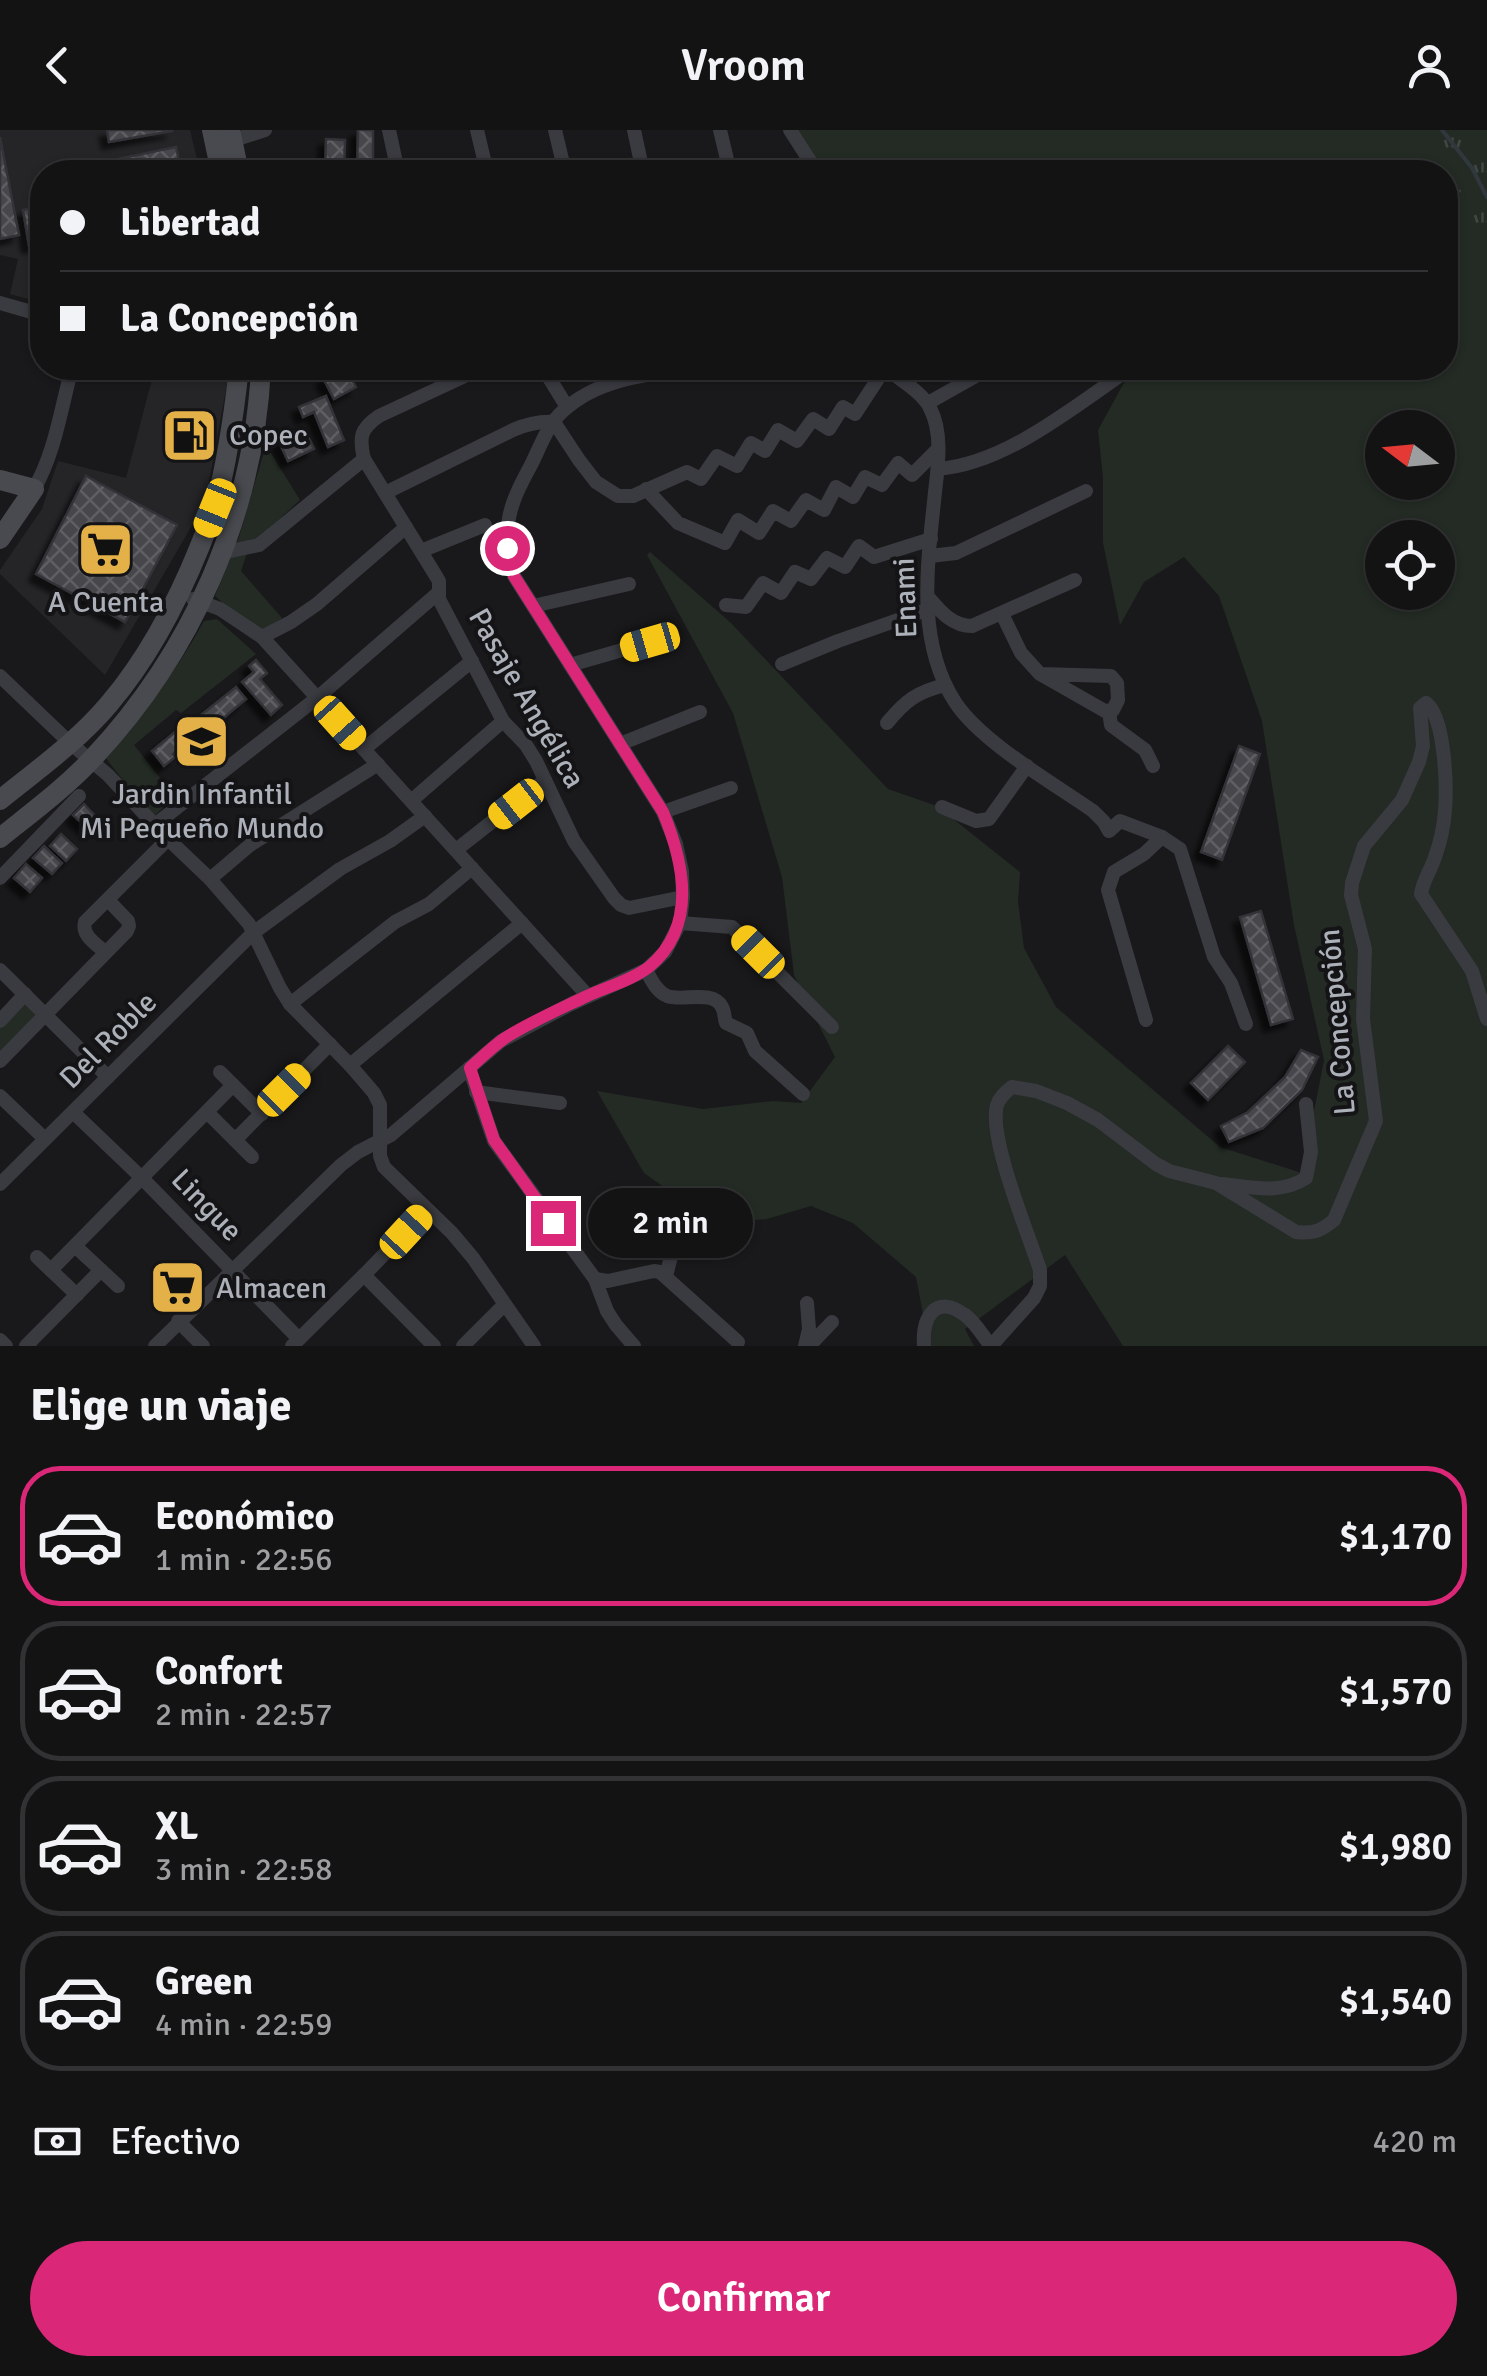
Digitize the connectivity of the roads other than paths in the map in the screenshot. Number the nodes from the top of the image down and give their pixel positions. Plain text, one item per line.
1 (265, 130) edge
2 (389, 130) edge
3 (476, 130) edge
4 (555, 130) edge
5 (634, 130) edge
6 (720, 130) edge
7 (790, 130) edge
8 (222, 137) edge
9 (233, 160) edge
10 (395, 160) edge
11 (484, 160) edge
12 (563, 160) edge
13 (641, 160) edge
14 (727, 160) edge
15 (809, 160) edge
16 (0, 304) edge
17 (30, 312) edge
18 (69, 380) edge
19 (237, 380) edge
20 (259, 380) edge
21 (456, 380) edge
22 (550, 380) edge
23 (606, 380) edge
24 (877, 380) edge
25 (900, 380) edge
26 (969, 380) edge
27 (1113, 380) edge
28 (928, 403) junction
29 (567, 408) junction
30 (554, 422) junction
31 (938, 450) junction
32 (364, 459) junction
33 (938, 469) junction
34 (0, 480) edge
35 (34, 489) junction
36 (646, 489) junction
37 (1086, 492) dead end
38 (385, 493) junction
39 (484, 525) dead end
40 (406, 527) junction
41 (0, 539) edge
42 (930, 539) junction
43 (422, 551) junction
44 (221, 553) junction
45 (930, 556) junction
46 (1075, 580) dead end
47 (629, 584) dead end
48 (438, 593) junction
49 (180, 594) junction
50 (201, 602) junction
51 (929, 603) junction
52 (726, 604) dead end
53 (533, 606) junction
54 (1002, 614) junction
55 (262, 637) junction
56 (650, 642) dead end
57 (472, 661) junction
58 (782, 664) dead end
59 (570, 665) junction
60 (1040, 674) junction
61 (0, 676) edge
62 (945, 684) junction
63 (317, 698) junction
64 (700, 712) dead end
65 (1109, 712) junction
66 (502, 720) junction
67 (887, 723) dead end
68 (70, 743) junction
69 (620, 744) junction
70 (364, 749) junction
71 (92, 760) junction
72 (378, 764) junction
73 (1027, 766) junction
74 (1153, 766) dead end
75 (545, 780) junction
76 (731, 788) dead end
77 (80, 796) dead end
78 (0, 800) edge
79 (411, 801) junction
80 (942, 807) dead end
81 (663, 812) junction
82 (425, 816) junction
83 (156, 824) junction
84 (1162, 837) junction
85 (0, 838) edge
86 (168, 839) junction
87 (456, 850) junction
88 (472, 868) junction
89 (0, 878) edge
90 (210, 879) junction
91 (683, 897) junction
92 (108, 900) junction
93 (522, 923) junction
94 (680, 923) junction
95 (254, 933) junction
96 (104, 952) junction
97 (0, 970) edge
98 (646, 970) junction
99 (25, 994) junction
100 (588, 996) junction
101 (290, 1004) junction
102 (46, 1016) junction
103 (1487, 1019) edge
104 (1146, 1020) dead end
105 (0, 1021) edge
106 (1246, 1024) dead end
107 (832, 1027) dead end
108 (330, 1044) junction
109 (0, 1062) edge
110 (350, 1065) junction
111 (470, 1068) junction
112 (220, 1072) dead end
113 (108, 1077) junction
114 (233, 1085) junction
115 (476, 1092) junction
116 (804, 1094) dead end
117 (0, 1096) edge
118 (560, 1103) dead end
119 (1306, 1104) dead end
120 (74, 1112) junction
121 (208, 1113) junction
122 (262, 1114) junction
123 (45, 1140) junction
124 (236, 1140) junction
125 (380, 1142) junction
126 (252, 1157) dead end
127 (142, 1178) junction
128 (1216, 1183) junction
129 (0, 1184) edge
130 (426, 1210) junction
131 (75, 1246) junction
132 (673, 1249) dead end
133 (38, 1257) dead end
134 (51, 1270) junction
135 (101, 1270) junction
136 (232, 1271) junction
137 (364, 1276) junction
138 (666, 1276) junction
139 (594, 1279) junction
140 (118, 1286) dead end
141 (77, 1295) junction
142 (807, 1303) dead end
143 (504, 1305) junction
144 (178, 1321) junction
145 (832, 1322) dead end
146 (924, 1338) edge
147 (0, 1340) edge
148 (296, 1342) edge
149 (738, 1342) dead end
150 (6, 1346) edge
151 (26, 1346) edge
152 (155, 1346) edge
153 (203, 1346) edge
154 (434, 1346) edge
155 (464, 1346) edge
156 (534, 1346) edge
157 (634, 1346) edge
158 (807, 1346) edge
159 (991, 1346) edge

1 - 8 street
2 - 10 street
3 - 11 street
4 - 12 street
5 - 13 street
6 - 14 street
7 - 15 street
8 - 9 main road
16 - 17 street
18 - 35 street
19 - 49 main road
20 - 44 main road
21 - 32 street
22 - 29 street
23 - 29 street
24 - 36 street
25 - 28 street
26 - 28 street
27 - 33 street
28 - 31 street, Enami
29 - 30 street
30 - 36 street
30 - 38 street
30 - 53 street
31 - 33 street, Enami
31 - 36 street
32 - 38 street, Pasaje Angélica
32 - 44 street
33 - 42 street, Enami
34 - 35 main road
35 - 41 main road
37 - 45 street
38 - 40 street, Pasaje Angélica
39 - 43 street
40 - 43 street, Pasaje Angélica
40 - 55 street
42 - 45 street, Enami
42 - 52 street
43 - 48 street, Pasaje Angélica
44 - 50 main road
45 - 51 street, Enami
46 - 54 street
47 - 53 street
48 - 57 street, Pasaje Angélica
48 - 63 street
49 - 50 street
49 - 68 main road
50 - 55 street
50 - 71 main road
51 - 54 street
51 - 58 street
51 - 62 street, Enami
53 - 59 street
54 - 60 street
55 - 63 street
56 - 59 street
57 - 66 street, Pasaje Angélica
57 - 70 street
59 - 69 street
60 - 65 street
60 - 65 street
61 - 68 street
62 - 67 street
62 - 73 street, Enami
63 - 70 street
63 - 83 street
64 - 69 street
65 - 74 street
66 - 75 street, Pasaje Angélica
66 - 79 street
68 - 71 street
68 - 78 main road
69 - 81 street
70 - 72 street
71 - 83 street
71 - 85 main road
72 - 79 street
72 - 90 street
73 - 80 street
73 - 84 street, Enami
75 - 87 street
75 - 91 street, Pasaje Angélica
76 - 81 street
77 - 89 street
79 - 82 street
81 - 91 street
82 - 87 street
82 - 95 street, Del Roble
83 - 86 street
84 - 104 street
84 - 106 street
86 - 90 street
86 - 92 street
87 - 88 street
88 - 93 street
88 - 101 street
90 - 95 street
91 - 94 street
92 - 96 street
92 - 96 street
93 - 100 street
93 - 110 street
94 - 98 street
94 - 107 street
95 - 101 street
95 - 113 street, Del Roble
96 - 102 street
97 - 99 street
98 - 100 street
98 - 116 street
99 - 102 street
99 - 105 street
100 - 111 street
101 - 108 street
102 - 109 street
102 - 113 street
103 - 128 street, La Concepción
108 - 110 street
108 - 122 street
110 - 125 street
111 - 115 street
111 - 125 street
112 - 114 street
113 - 120 street, Del Roble
114 - 121 street
114 - 122 street
115 - 118 street
115 - 139 street
117 - 123 street
119 - 128 street
120 - 123 street, Del Roble
120 - 127 street, Lingue
121 - 124 street
121 - 127 street
122 - 124 street
123 - 129 street, Del Roble
124 - 126 street
125 - 130 street
125 - 136 street
127 - 131 street
127 - 136 street, Lingue
128 - 159 street, La Concepción
130 - 137 street
130 - 143 street
131 - 134 street
131 - 135 street
132 - 138 street
133 - 134 street
134 - 141 street
135 - 140 street
135 - 141 street
136 - 144 street
136 - 148 street, Lingue
137 - 148 street
137 - 154 street
138 - 139 street
138 - 149 street
139 - 157 street
141 - 151 street
142 - 158 street
143 - 155 street
143 - 156 street
144 - 152 street
144 - 153 street
145 - 158 street
146 - 159 street, La Concepción
147 - 150 street

